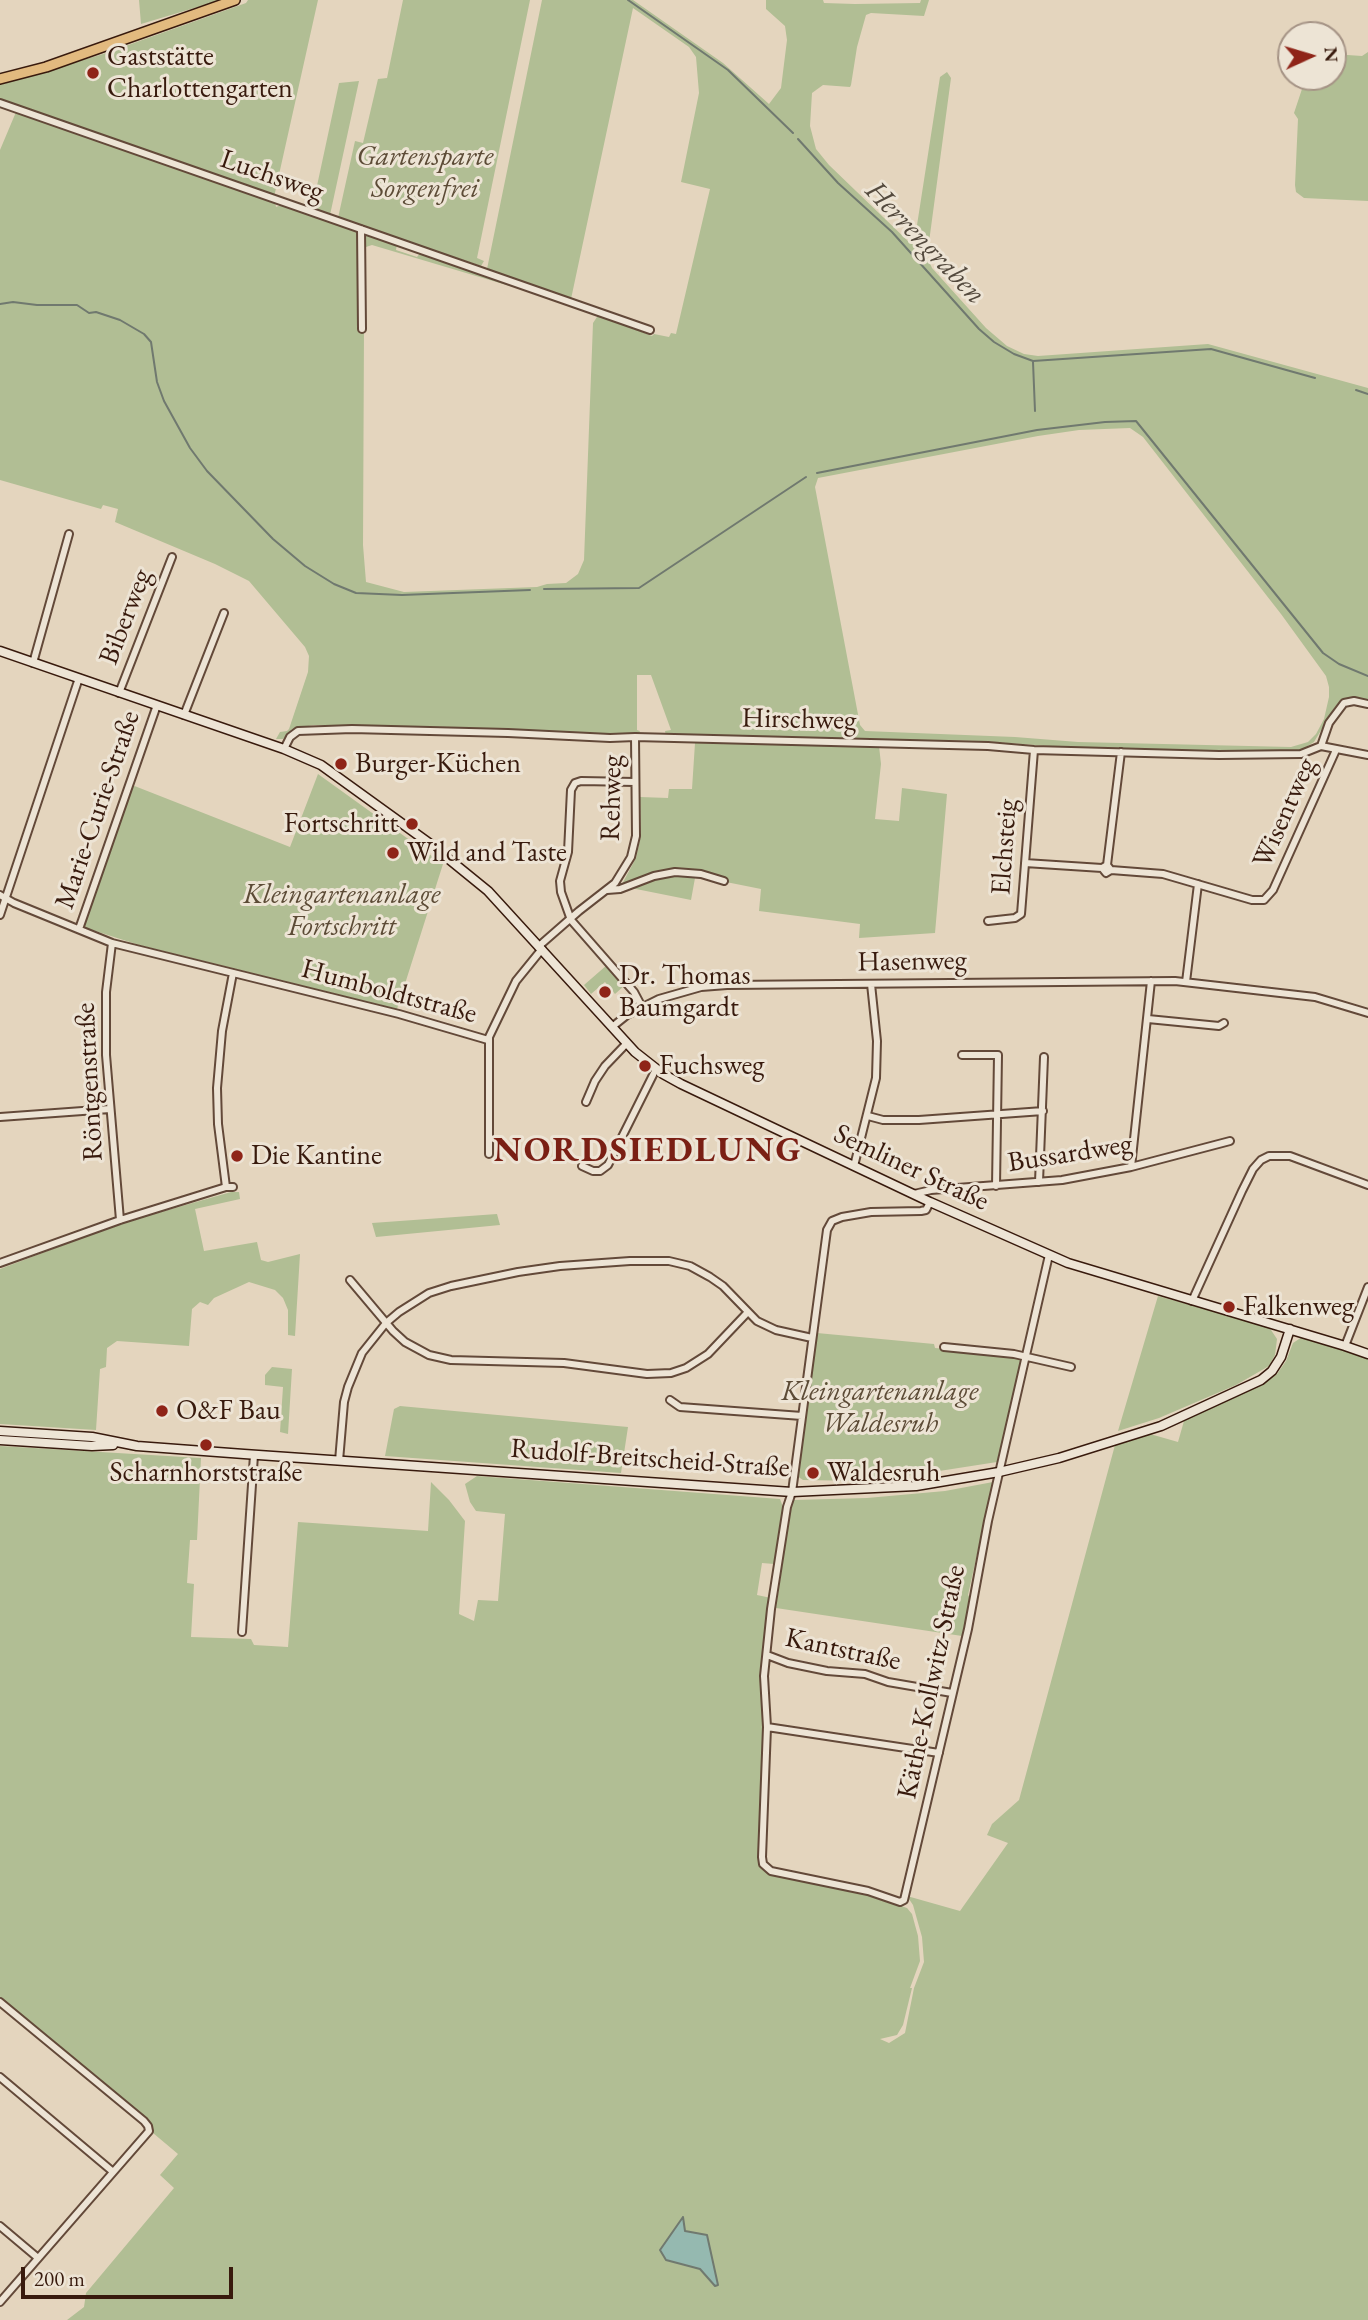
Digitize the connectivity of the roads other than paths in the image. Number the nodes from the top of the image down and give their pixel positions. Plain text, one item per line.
1 (235, 0) edge
2 (0, 79) edge
3 (0, 103) edge
4 (361, 229) junction
5 (362, 329) dead end
6 (650, 330) dead end
7 (69, 534) dead end
8 (172, 557) dead end
9 (223, 613) dead end
10 (0, 651) edge
11 (33, 663) junction
12 (79, 678) junction
13 (119, 693) junction
14 (1368, 704) edge
15 (157, 705) junction
16 (184, 715) junction
17 (635, 737) junction
18 (1321, 746) junction
19 (284, 749) junction
20 (1034, 750) junction
21 (1336, 750) junction
22 (1121, 752) junction
23 (1368, 755) edge
24 (635, 782) junction
25 (1025, 863) junction
26 (1106, 867) junction
27 (724, 881) dead end
28 (1198, 884) junction
29 (607, 890) junction
30 (3, 896) edge
31 (0, 915) edge
32 (571, 919) junction
33 (988, 921) dead end
34 (79, 929) junction
35 (112, 943) junction
36 (541, 948) junction
37 (233, 973) junction
38 (1151, 981) junction
39 (1186, 982) junction
40 (871, 984) junction
41 (642, 1007) junction
42 (1368, 1013) edge
43 (1147, 1019) junction
44 (1224, 1023) dead end
45 (612, 1027) junction
46 (488, 1040) junction
47 (627, 1043) junction
48 (962, 1055) dead end
49 (1044, 1057) dead end
50 (656, 1069) junction
51 (586, 1102) dead end
52 (110, 1109) junction
53 (1043, 1111) junction
54 (998, 1115) junction
55 (0, 1116) edge
56 (868, 1116) junction
57 (1230, 1140) dead end
58 (489, 1154) dead end
59 (582, 1166) dead end
60 (855, 1166) junction
61 (1131, 1167) junction
62 (1039, 1182) junction
63 (1368, 1185) edge
64 (996, 1186) junction
65 (914, 1194) junction
66 (930, 1202) junction
67 (120, 1220) junction
68 (1049, 1255) junction
69 (0, 1261) edge
70 (349, 1280) dead end
71 (1368, 1287) edge
72 (1192, 1301) junction
73 (747, 1313) junction
74 (386, 1323) junction
75 (1290, 1329) junction
76 (812, 1338) junction
77 (1345, 1346) junction
78 (944, 1347) dead end
79 (1368, 1354) edge
80 (1026, 1356) junction
81 (1072, 1367) dead end
82 (670, 1400) dead end
83 (802, 1416) junction
84 (0, 1431) edge
85 (0, 1440) edge
86 (127, 1444) junction
87 (254, 1455) junction
88 (339, 1461) junction
89 (999, 1472) junction
90 (792, 1492) junction
91 (242, 1632) dead end
92 (767, 1655) junction
93 (952, 1693) junction
94 (767, 1727) junction
95 (939, 1753) junction
96 (0, 2002) edge
97 (0, 2077) edge
98 (112, 2171) junction
99 (0, 2226) edge
100 (38, 2258) junction
101 (0, 2302) edge

1 - 2 main road
3 - 4 street, Luchsweg
4 - 5 street
4 - 6 street, Luchsweg
7 - 11 street
8 - 13 street, Biberweg
9 - 16 street
10 - 11 street, Semliner Straße
11 - 12 street, Semliner Straße
12 - 13 street, Semliner Straße
12 - 30 street
13 - 15 street, Semliner Straße
14 - 18 street
15 - 16 street, Semliner Straße
15 - 34 street, Marie-Curie-Straße
16 - 19 street, Semliner Straße
17 - 19 street, Hirschweg
17 - 20 street, Hirschweg
17 - 24 street, Rehweg
18 - 21 street, Hirschweg
18 - 22 street, Hirschweg
19 - 36 street, Semliner Straße
20 - 22 street, Hirschweg
20 - 25 street, Elchsteig
21 - 23 street, Hirschweg
21 - 28 street, Wisentweg
22 - 26 street
24 - 29 street, Rehweg
24 - 32 street
25 - 26 street, Wisentweg
25 - 33 street, Elchsteig
26 - 28 street, Wisentweg
27 - 29 street
28 - 39 street
29 - 32 street, Rehweg
30 - 31 street
30 - 34 street, Humboldtstraße
32 - 36 street, Rehweg
32 - 41 street
34 - 35 street, Humboldtstraße
35 - 37 street, Humboldtstraße
35 - 52 street, Röntgenstraße
36 - 45 street, Semliner Straße
36 - 46 street, Rehweg
37 - 46 street, Humboldtstraße
37 - 67 street
38 - 39 street, Hasenweg
38 - 40 street, Hasenweg
38 - 43 street
39 - 42 street, Hasenweg
40 - 41 street, Hasenweg
40 - 56 street
41 - 45 street, Hasenweg
43 - 44 street
43 - 61 street
45 - 47 street, Semliner Straße
46 - 58 street
47 - 50 street, Semliner Straße
47 - 51 street
48 - 54 street
49 - 53 street
50 - 59 street
50 - 60 street, Semliner Straße
52 - 55 street
52 - 67 street, Röntgenstraße
53 - 54 street
53 - 62 street
54 - 56 street
54 - 64 street
56 - 60 street
57 - 61 street, Bussardweg
60 - 65 street, Semliner Straße
61 - 62 street, Bussardweg
62 - 64 street, Bussardweg
63 - 72 street
64 - 65 street, Bussardweg
65 - 66 street, Semliner Straße
66 - 68 street, Semliner Straße
66 - 76 street
67 - 69 street
68 - 72 street, Semliner Straße
68 - 80 street, Käthe-Kollwitz-Straße
70 - 74 street
71 - 77 street
72 - 75 street, Semliner Straße
73 - 74 street
73 - 74 street
73 - 76 street
74 - 88 street
75 - 77 street, Semliner Straße
75 - 89 street, Rudolf-Breitscheid-Straße
76 - 83 street
77 - 79 street, Semliner Straße
78 - 80 street
80 - 81 street
80 - 89 street, Käthe-Kollwitz-Straße
82 - 83 street
83 - 90 street
84 - 86 street, Rudolf-Breitscheid-Straße
85 - 86 street, Rudolf-Breitscheid-Straße
86 - 87 street, Rudolf-Breitscheid-Straße
87 - 88 street, Rudolf-Breitscheid-Straße
87 - 91 street
88 - 90 street, Rudolf-Breitscheid-Straße
89 - 90 street, Rudolf-Breitscheid-Straße
89 - 93 street, Käthe-Kollwitz-Straße
90 - 92 street
92 - 93 street, Kantstraße
92 - 94 street
93 - 95 street, Käthe-Kollwitz-Straße
94 - 95 street
94 - 95 street, Käthe-Kollwitz-Straße
96 - 98 street
97 - 98 street
98 - 100 street
99 - 100 street
100 - 101 street

